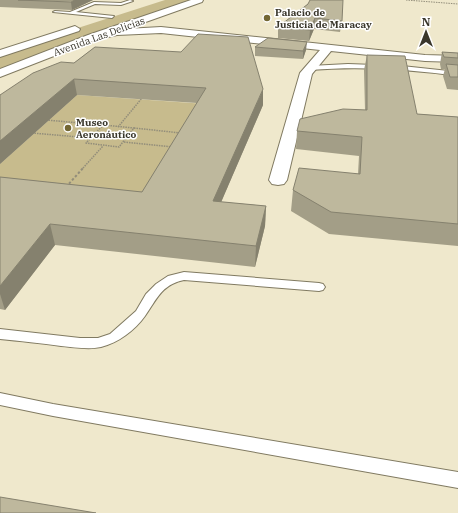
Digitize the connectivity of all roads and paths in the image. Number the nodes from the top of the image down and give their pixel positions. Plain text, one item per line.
1 (199, 0) edge
2 (406, 0) edge
3 (131, 1) dead end
4 (458, 4) edge
5 (138, 9) dead end
6 (55, 12) edge
7 (71, 13) junction
8 (112, 17) junction
9 (92, 37) junction
10 (328, 48) junction
11 (0, 54) edge
12 (458, 59) edge
13 (310, 68) junction
14 (3, 71) edge
15 (458, 74) edge
16 (143, 96) edge
17 (39, 120) edge
18 (103, 126) junction
19 (118, 127) junction
20 (134, 128) junction
21 (32, 133) dead end
22 (187, 133) edge
23 (92, 138) junction
24 (123, 142) junction
25 (103, 145) junction
26 (178, 147) edge
27 (278, 180) dead end
28 (71, 190) edge
29 (319, 287) dead end
30 (0, 334) edge
31 (0, 399) edge
32 (458, 480) edge

1 - 9 street, Avenida Las Delicias
2 - 4 path
3 - 7 lane
5 - 8 street, Avenida Las Delicias
6 - 7 lane
7 - 8 lane
8 - 11 street, Avenida Las Delicias
9 - 10 street
9 - 14 street, Avenida Las Delicias
10 - 12 street
10 - 13 street
13 - 15 lane
13 - 27 street
16 - 19 path
17 - 18 path
18 - 19 path
18 - 23 path
19 - 20 path
20 - 22 path
20 - 24 path
21 - 23 path
23 - 25 path
24 - 25 path
24 - 26 path
25 - 28 path
29 - 30 lane
31 - 32 lane

